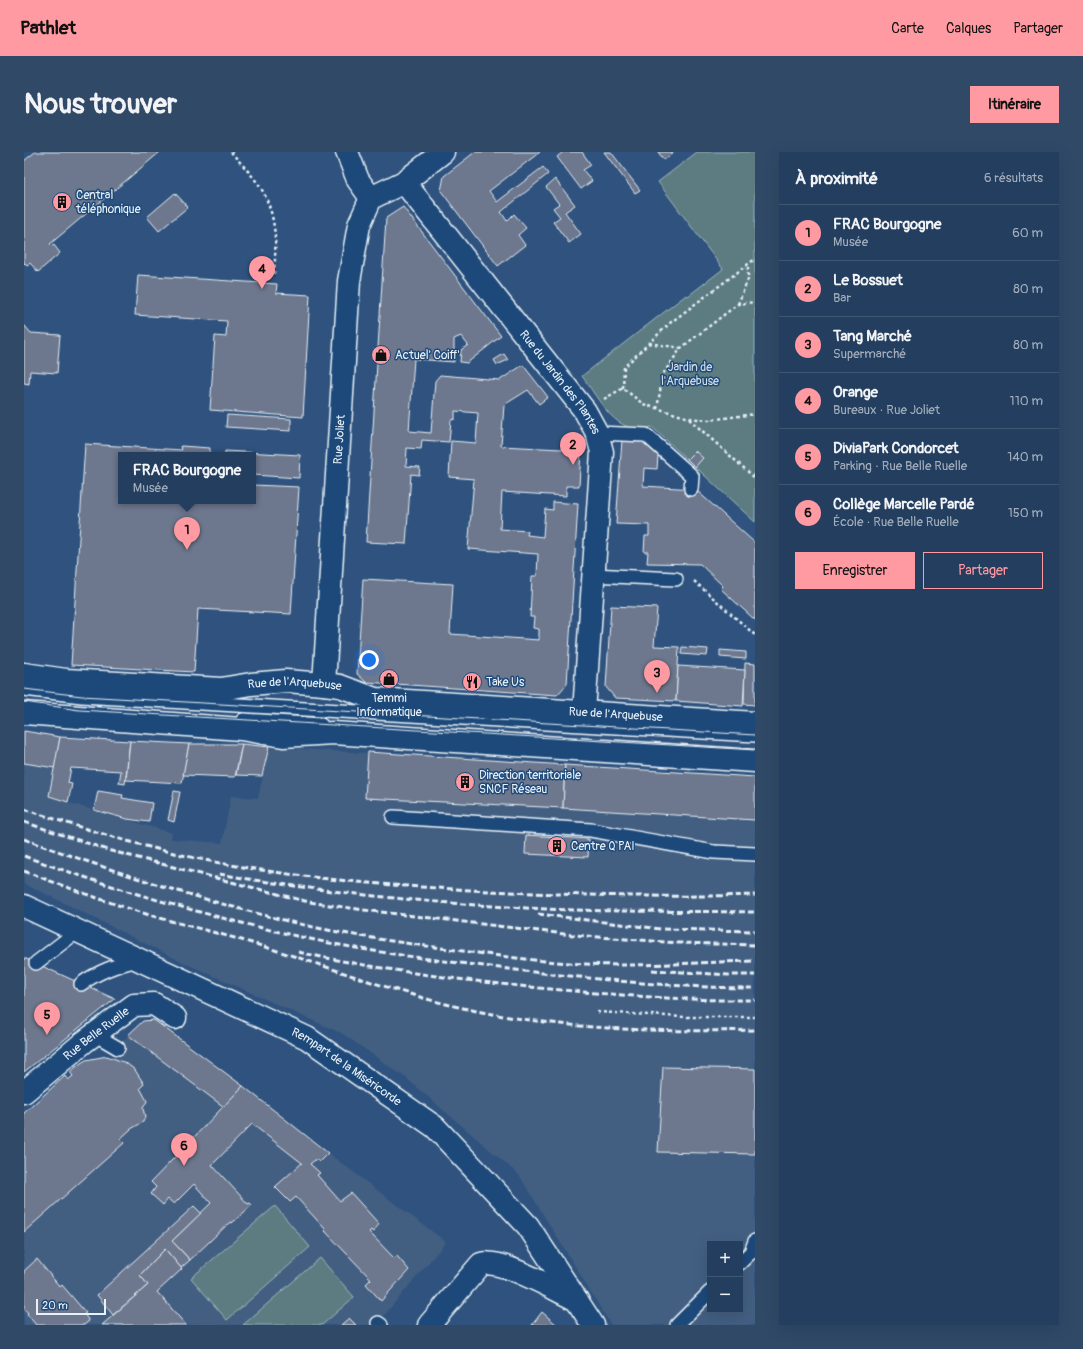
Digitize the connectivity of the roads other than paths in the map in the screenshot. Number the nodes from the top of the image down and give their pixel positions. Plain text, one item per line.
1 (347, 152) edge
2 (443, 152) edge
3 (404, 182) junction
4 (371, 198) junction
5 (598, 433) junction
6 (691, 489) dead end
7 (592, 575) junction
8 (676, 579) road end
9 (24, 674) edge
10 (324, 684) junction
11 (24, 689) edge
12 (24, 702) edge
13 (584, 712) junction
14 (24, 713) edge
15 (755, 723) edge
16 (755, 735) edge
17 (755, 750) edge
18 (755, 761) edge
19 (393, 817) dead end
20 (755, 854) edge
21 (24, 906) edge
22 (78, 930) junction
23 (142, 959) junction
24 (36, 963) dead end
25 (81, 984) dead end
26 (174, 1018) dead end
27 (94, 1034) junction
28 (118, 1048) dead end
29 (24, 1092) edge
30 (755, 1242) edge
31 (743, 1260) edge
32 (707, 1295) edge
33 (578, 1301) junction
34 (429, 1325) edge
35 (593, 1325) edge
36 (677, 1325) edge

1 - 4 street
2 - 3 street
3 - 4 street
3 - 5 street, Rue du Jardin des Plantes
4 - 10 street, Rue Joliet
5 - 6 lane
5 - 7 street, Rue du Jardin des Plantes
7 - 8 lane
7 - 13 street, Rue du Jardin des Plantes
9 - 10 street, Rue de l'Arquebuse
10 - 13 street, Rue de l'Arquebuse
11 - 16 lane, Rue de l'Arquebuse
12 - 17 lane
13 - 15 street, Rue de l'Arquebuse
14 - 18 street
19 - 20 lane
21 - 22 street, Rempart de la Miséricorde
22 - 23 street, Rempart de la Miséricorde
22 - 24 lane
23 - 25 lane
23 - 33 street, Rempart de la Miséricorde
26 - 27 street, Rue Belle Ruelle
27 - 28 lane
27 - 29 street, Rue Belle Ruelle
30 - 31 lane
32 - 36 lane
33 - 34 street
33 - 35 street, Rempart de la Miséricorde

